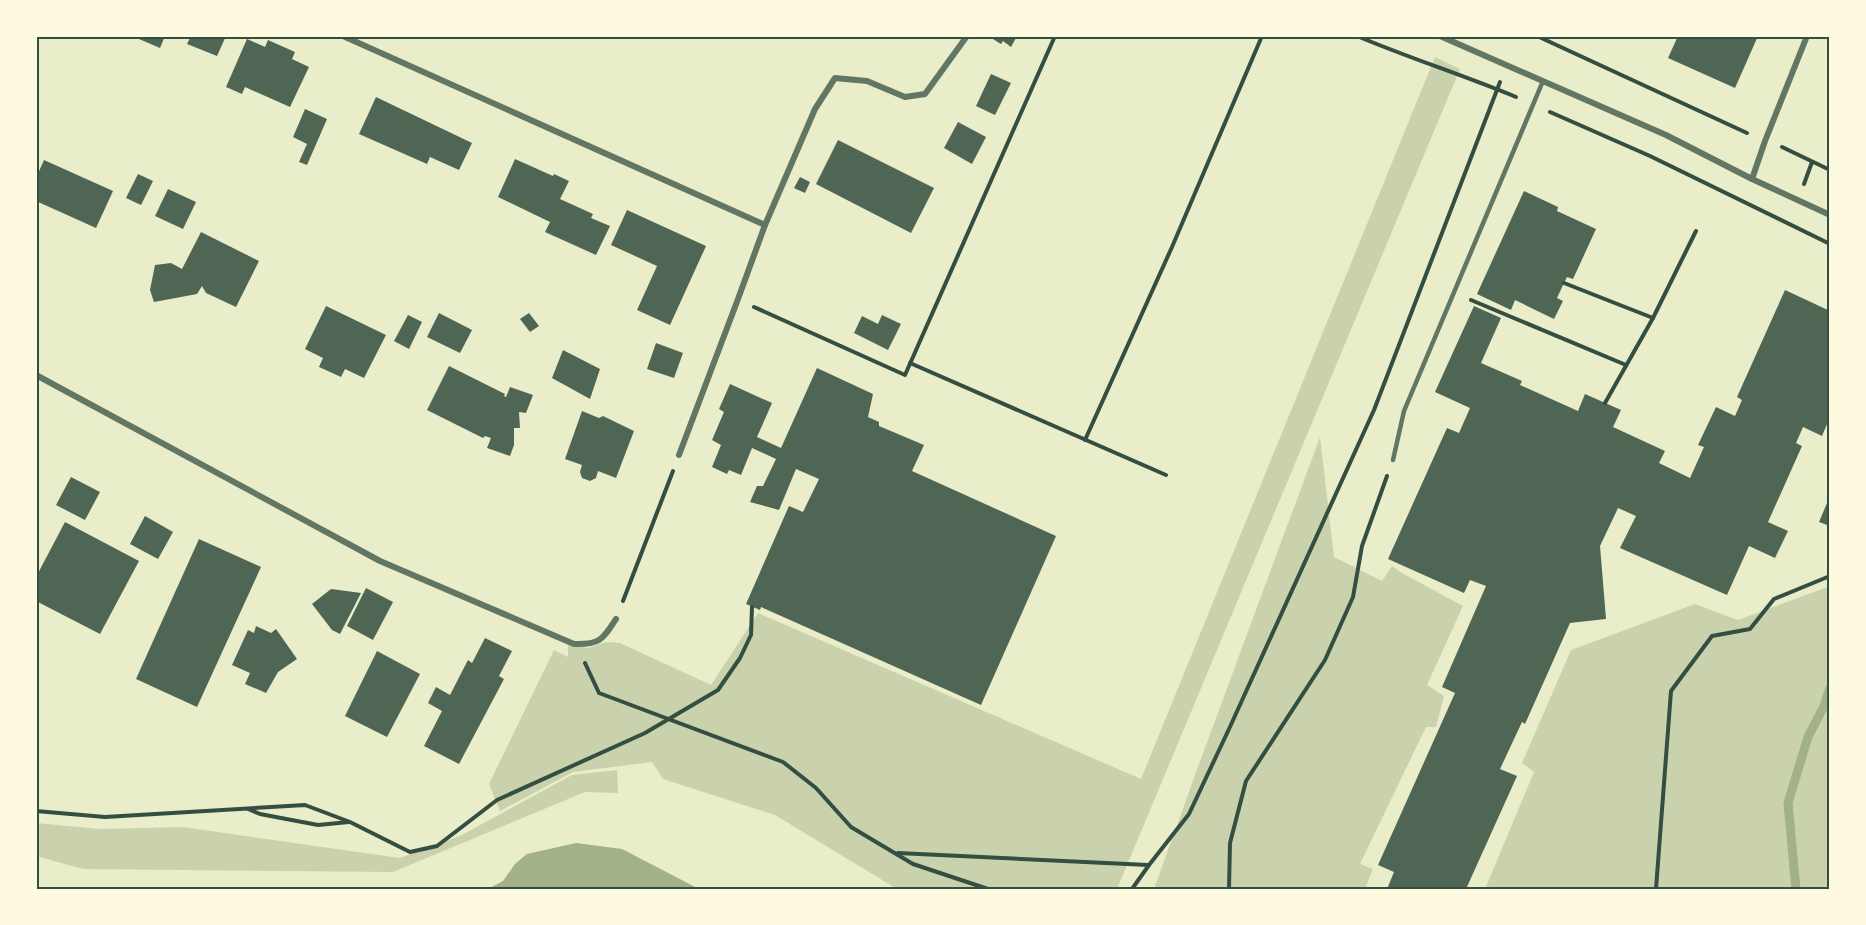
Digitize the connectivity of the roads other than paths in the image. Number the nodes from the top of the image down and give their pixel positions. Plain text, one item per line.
1 (343, 36) edge
2 (967, 36) edge
3 (1440, 36) edge
4 (1807, 36) edge
5 (1543, 81) junction
6 (1752, 178) junction
7 (1830, 216) edge
8 (765, 225) junction
9 (36, 375) edge
10 (679, 455) road end
11 (1393, 459) road end
12 (616, 619) road end

1 - 8 street
2 - 8 street
3 - 5 street
4 - 6 street
5 - 6 street
5 - 11 lane
6 - 7 street
8 - 10 street
9 - 12 street

